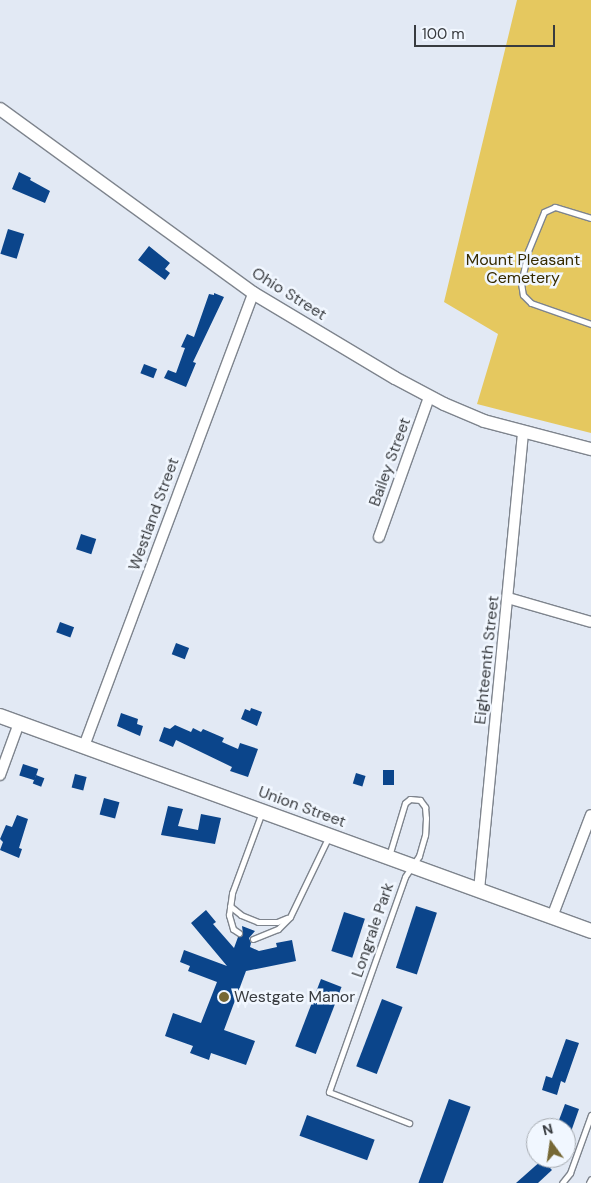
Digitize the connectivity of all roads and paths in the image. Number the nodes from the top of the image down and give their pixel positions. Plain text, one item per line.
1 (0, 109) edge
2 (591, 218) edge
3 (253, 293) junction
4 (591, 324) edge
5 (429, 397) junction
6 (523, 432) junction
7 (591, 449) edge
8 (379, 537) dead end
9 (508, 598) junction
10 (591, 622) edge
11 (0, 716) edge
12 (19, 723) junction
13 (84, 746) junction
14 (0, 775) edge
15 (262, 811) junction
16 (591, 815) edge
17 (329, 836) junction
18 (388, 857) junction
19 (411, 866) junction
20 (479, 890) junction
21 (230, 906) junction
22 (290, 916) junction
23 (552, 917) junction
24 (591, 931) edge
25 (239, 933) dead end
26 (253, 939) dead end
27 (591, 1115) edge
28 (409, 1124) dead end
29 (591, 1179) edge
30 (562, 1183) edge
31 (590, 1183) edge

1 - 3 street, Ohio Street
2 - 4 lane
3 - 5 street, Ohio Street
3 - 13 street, Westland Street
5 - 6 street, Ohio Street
5 - 8 street, Bailey Street
6 - 7 street, Ohio Street
6 - 9 street, Eighteenth Street
9 - 10 street
9 - 20 street, Eighteenth Street
11 - 12 main road, Union Street
12 - 13 main road, Union Street
12 - 14 street
13 - 15 main road, Union Street
15 - 17 main road, Union Street
15 - 21 lane
16 - 23 street
17 - 18 main road, Union Street
17 - 22 lane
18 - 19 main road, Union Street
18 - 19 lane
19 - 20 main road, Union Street
19 - 28 lane, Longrale Park
20 - 23 main road, Union Street
21 - 22 lane
21 - 25 lane
22 - 26 lane
23 - 24 main road, Union Street
27 - 30 lane
29 - 31 lane

